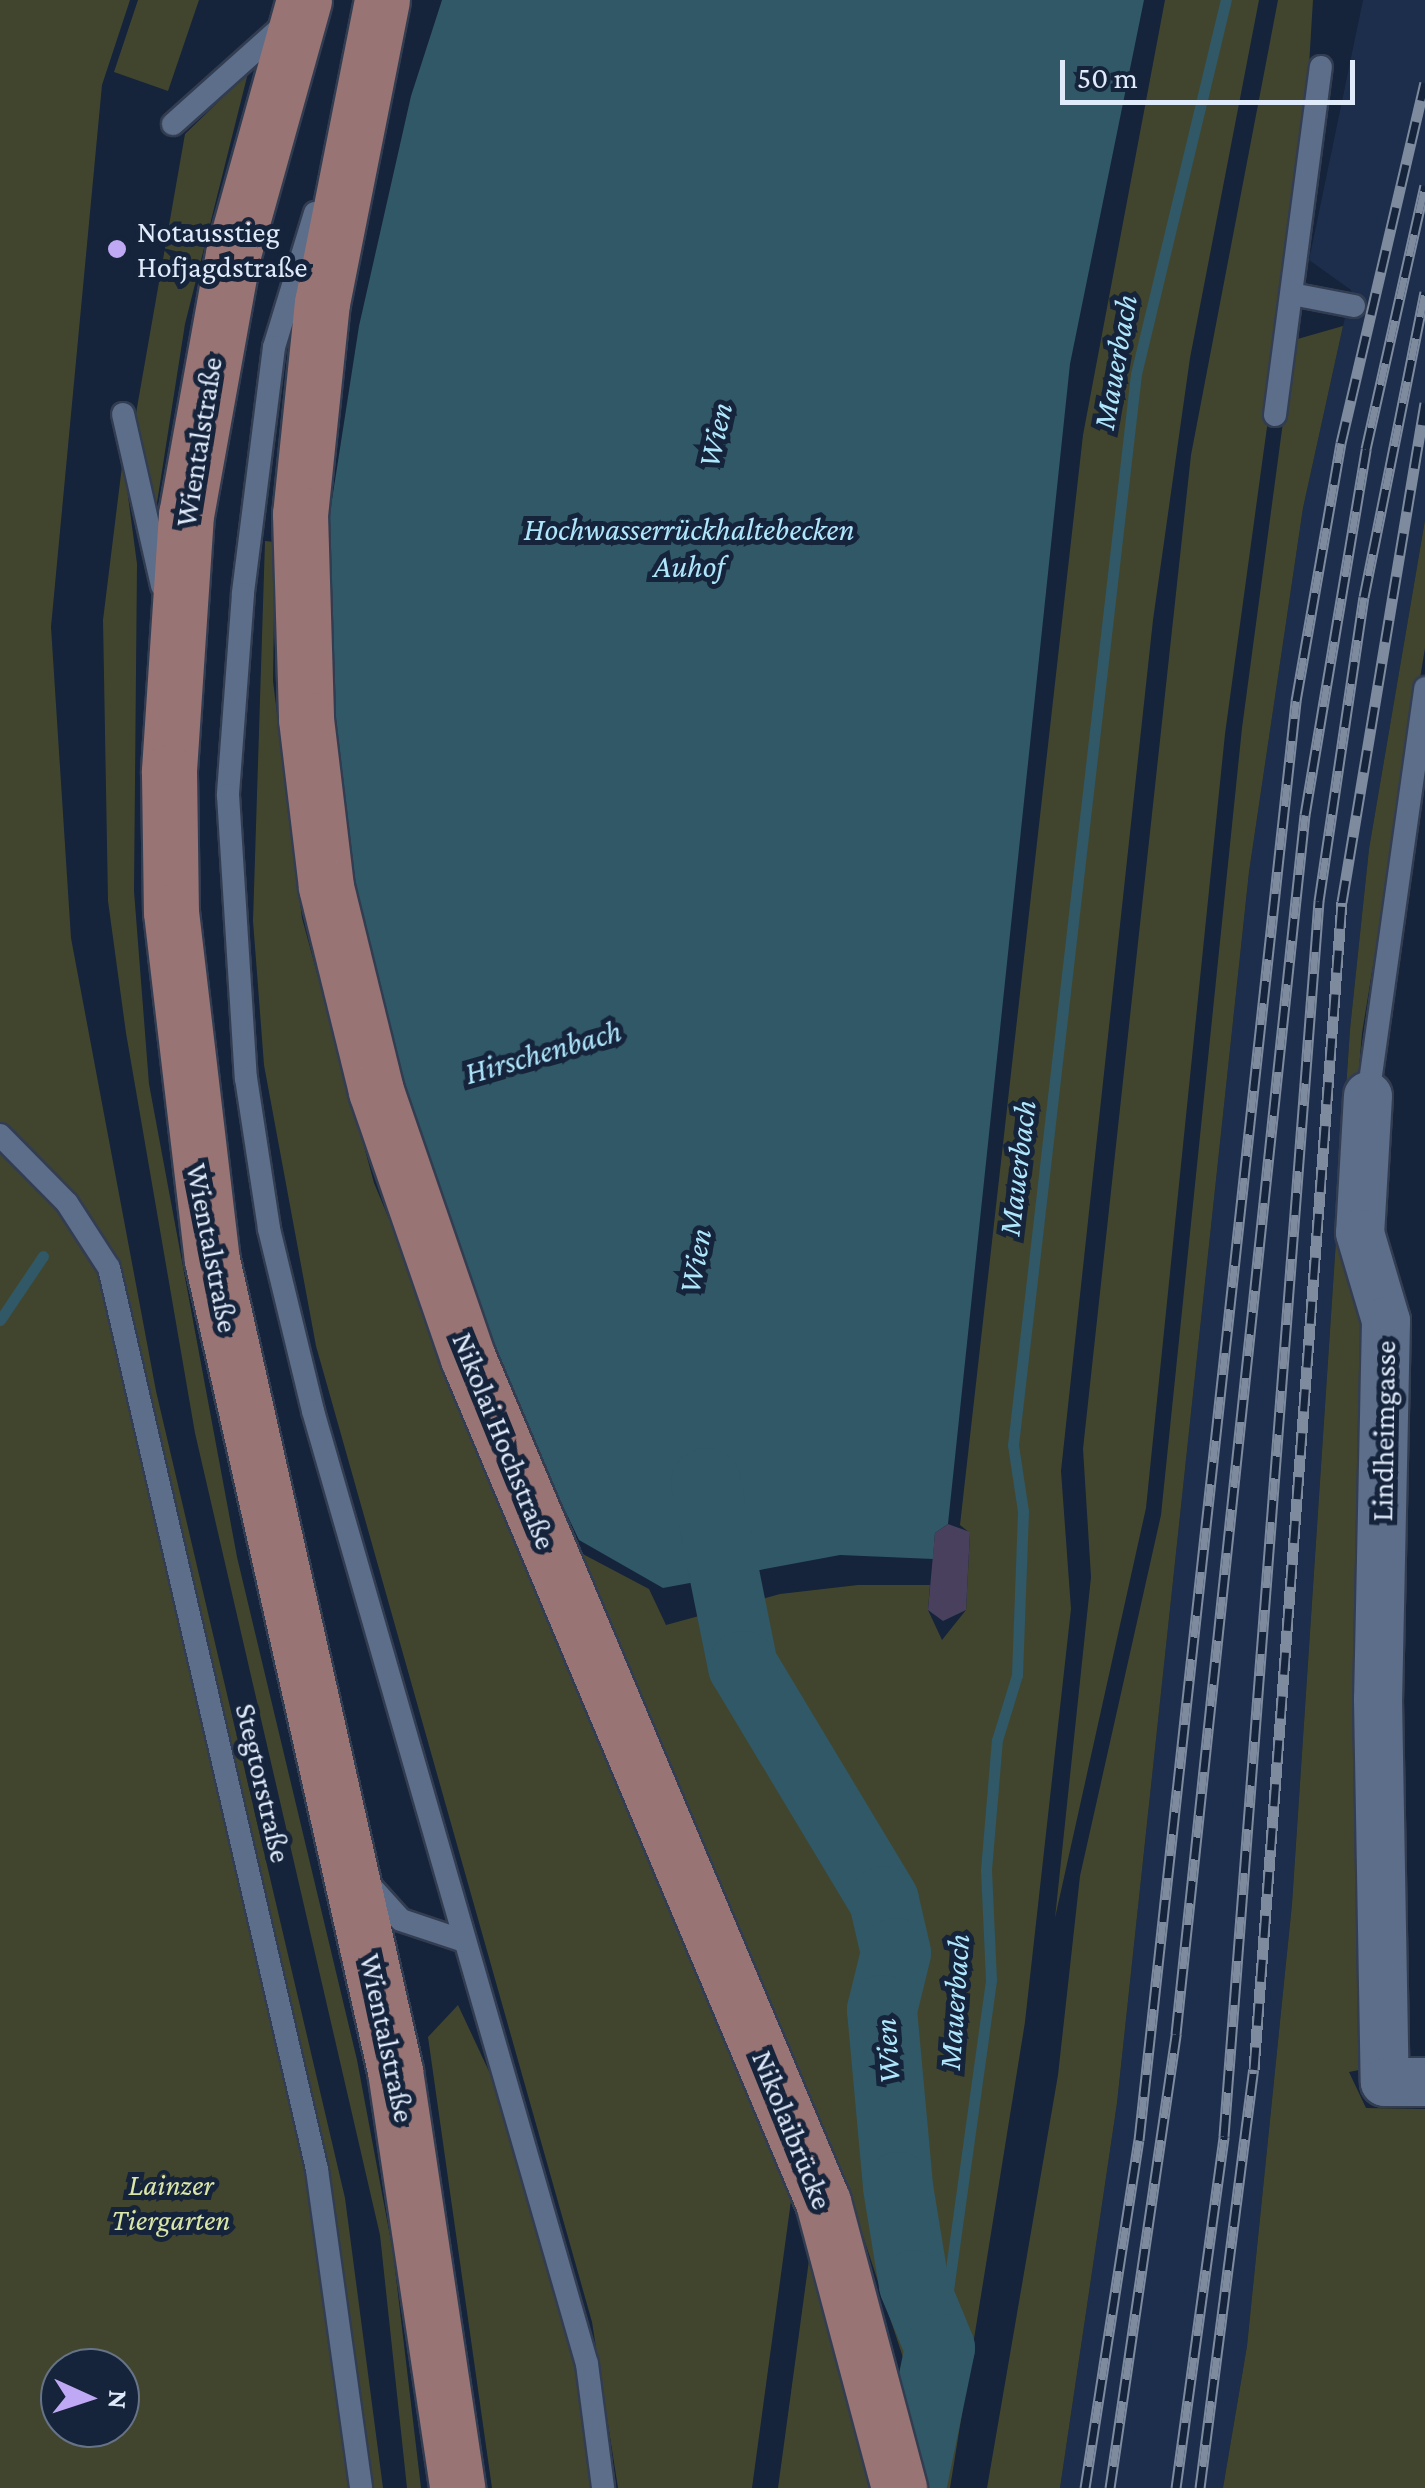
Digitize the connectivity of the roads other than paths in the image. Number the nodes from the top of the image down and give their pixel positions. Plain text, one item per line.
1 (381, 0) edge
2 (303, 5) edge
3 (1321, 67) dead end
4 (173, 124) dead end
5 (1297, 295) junction
6 (1354, 306) dead end
7 (123, 414) dead end
8 (1275, 415) dead end
9 (175, 632) junction
10 (1425, 688) edge
11 (1368, 1096) joint
12 (0, 1135) edge
13 (648, 1785) joint
14 (347, 1860) junction
15 (464, 1942) junction
16 (1425, 2082) edge
17 (361, 2488) edge
18 (457, 2488) edge
19 (603, 2488) edge
20 (899, 2488) edge

1 - 13 main road, Nikolai Hochstraße
1 - 15 lane
2 - 4 lane
2 - 9 main road, Wientalstraße
3 - 5 lane
5 - 6 lane
5 - 8 lane
7 - 9 lane
9 - 14 main road, Wientalstraße
10 - 11 lane, Lindheimgasse
11 - 16 street, Lindheimgasse
12 - 17 lane, Stegtorstraße
13 - 20 main road, Nikolaibrücke
14 - 15 lane
14 - 18 main road, Wientalstraße
15 - 19 lane

